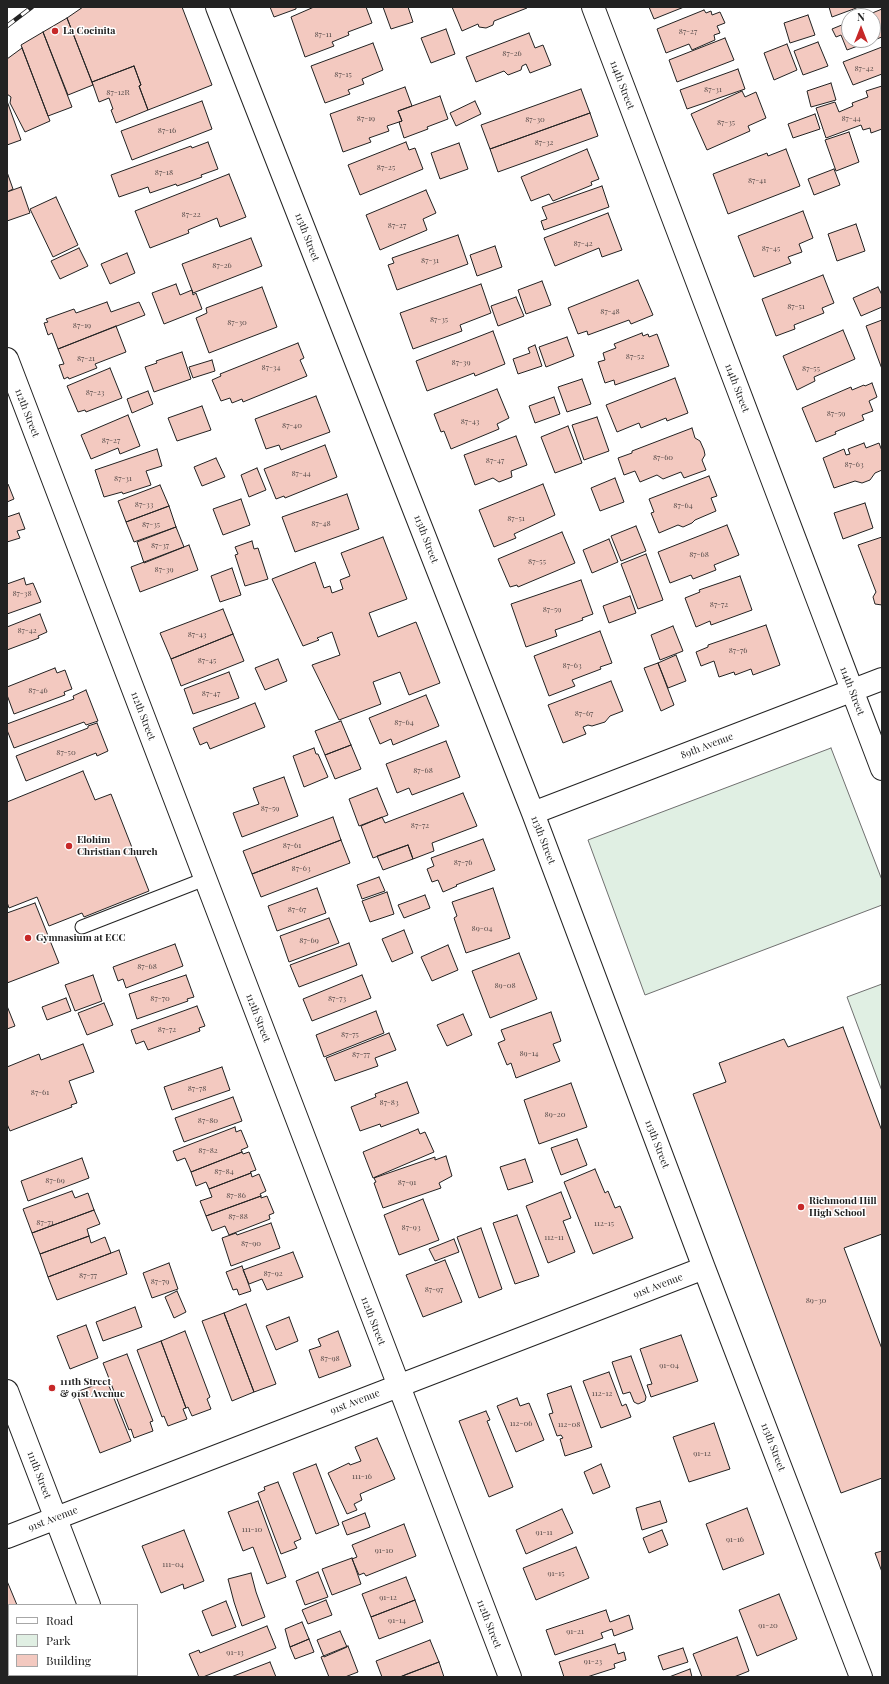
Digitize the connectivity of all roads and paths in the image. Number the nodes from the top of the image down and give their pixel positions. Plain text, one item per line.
1 (217, 7) edge
2 (593, 7) edge
3 (7, 359) edge
4 (882, 679) edge
5 (851, 690) junction
6 (882, 769) edge
7 (533, 813) junction
8 (205, 879) junction
9 (82, 927) dead end
10 (704, 1268) junction
11 (398, 1385) junction
12 (7, 1391) edge
13 (56, 1518) junction
14 (7, 1537) edge
15 (89, 1604) edge
16 (510, 1677) edge
17 (861, 1677) edge

1 - 7 street, 113th Street
2 - 5 street, 114th Street
3 - 8 street, 112th Street
4 - 5 street, 89th Avenue
5 - 6 street, 114th Street
5 - 7 street, 89th Avenue
7 - 10 street, 113th Street
8 - 9 lane
8 - 11 street, 112th Street
10 - 11 street, 91st Avenue
10 - 17 street, 113th Street
11 - 13 street, 91st Avenue
11 - 16 street, 112th Street
12 - 13 street, 111th Street
13 - 14 street, 91st Avenue
13 - 15 street, 111th Street

